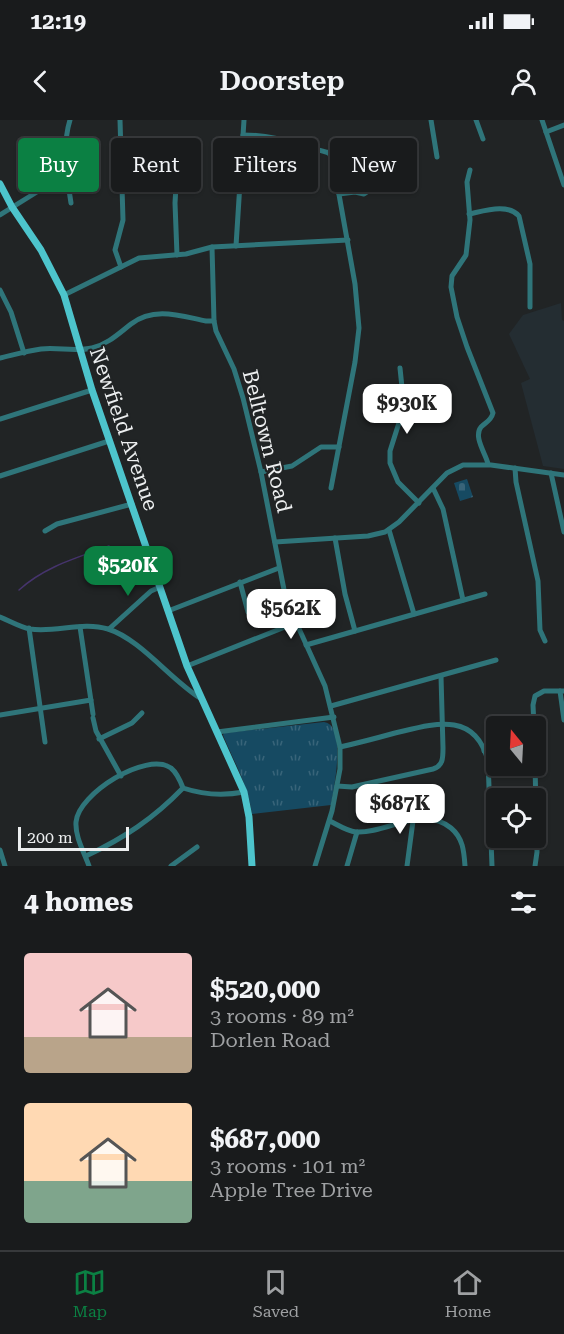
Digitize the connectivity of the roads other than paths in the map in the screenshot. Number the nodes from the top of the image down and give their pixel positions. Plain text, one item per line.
1 (70, 120) edge
2 (120, 120) edge
3 (244, 120) edge
4 (431, 120) edge
5 (476, 120) edge
6 (542, 120) edge
7 (564, 125) edge
8 (546, 132) junction
9 (243, 135) junction
10 (67, 138) edge
11 (483, 139) dead end
12 (329, 153) joint
13 (437, 157) dead end
14 (470, 170) dead end
15 (0, 184) edge
16 (564, 185) edge
17 (37, 192) edge
18 (69, 192) edge
19 (176, 192) edge
20 (355, 192) dead end
21 (339, 195) junction
22 (71, 203) dead end
23 (12, 207) junction
24 (469, 214) junction
25 (0, 215) edge
26 (348, 240) junction
27 (236, 246) junction
28 (212, 247) junction
29 (177, 255) junction
30 (121, 267) junction
31 (0, 290) edge
32 (64, 295) junction
33 (530, 307) dead end
34 (213, 321) junction
35 (80, 350) junction
36 (24, 352) junction
37 (0, 358) edge
38 (400, 368) dead end
39 (92, 390) junction
40 (0, 419) edge
41 (109, 441) junction
42 (339, 447) junction
43 (488, 464) junction
44 (515, 468) junction
45 (261, 472) junction
46 (551, 473) junction
47 (564, 475) edge
48 (0, 476) edge
49 (331, 488) dead end
50 (433, 488) junction
51 (419, 503) junction
52 (132, 504) junction
53 (389, 530) junction
54 (45, 531) dead end
55 (564, 532) edge
56 (335, 538) junction
57 (274, 542) junction
58 (279, 567) junction
59 (240, 582) junction
60 (160, 587) junction
61 (485, 594) dead end
62 (463, 600) junction
63 (168, 611) junction
64 (248, 612) dead end
65 (414, 615) junction
66 (0, 617) edge
67 (295, 623) junction
68 (80, 627) junction
69 (29, 628) junction
70 (109, 629) junction
71 (355, 631) junction
72 (545, 641) dead end
73 (306, 645) junction
74 (496, 660) dead end
75 (187, 666) junction
76 (441, 676) junction
77 (562, 691) edge
78 (200, 698) junction
79 (91, 700) junction
80 (331, 706) junction
81 (40, 708) junction
82 (142, 713) dead end
83 (0, 715) edge
84 (534, 716) edge
85 (334, 717) junction
86 (564, 720) edge
87 (442, 723) junction
88 (217, 732) junction
89 (99, 739) junction
90 (45, 742) dead end
91 (340, 747) junction
92 (484, 751) joint
93 (121, 776) junction
94 (337, 786) junction
95 (183, 788) junction
96 (491, 788) edge
97 (244, 792) junction
98 (412, 820) junction
99 (330, 821) junction
100 (357, 832) junction
101 (197, 847) dead end
102 (493, 848) edge
103 (535, 848) edge
104 (0, 850) edge
105 (86, 856) junction
106 (180, 860) junction
107 (5, 866) edge
108 (89, 866) edge
109 (171, 866) edge
110 (185, 866) edge
111 (252, 866) edge
112 (315, 866) edge
113 (347, 866) edge
114 (407, 866) edge
115 (465, 866) edge
116 (492, 866) edge
117 (535, 866) edge

1 - 10 street
2 - 30 street
3 - 9 street
4 - 13 street
5 - 11 street
6 - 8 street
7 - 8 street
8 - 16 street
9 - 12 street
9 - 27 street
12 - 21 street
14 - 24 street
15 - 23 main road, Newfield Avenue
17 - 23 street
18 - 22 street
19 - 29 street
20 - 21 street
21 - 26 street
23 - 25 street
23 - 32 main road, Newfield Avenue
24 - 33 street
24 - 43 street
26 - 27 street
26 - 42 street
27 - 28 street
28 - 29 street
28 - 34 street
29 - 30 street
30 - 32 street
31 - 36 street
32 - 35 main road, Newfield Avenue
34 - 35 street
34 - 45 street, Belltown Road
35 - 36 street
35 - 39 main road, Newfield Avenue
36 - 37 street
38 - 51 street
39 - 40 street
39 - 41 main road, Newfield Avenue
41 - 48 street
41 - 52 main road, Newfield Avenue
42 - 45 street
42 - 49 street
43 - 44 street
43 - 50 street
44 - 46 street
44 - 72 street
45 - 57 street, Belltown Road
46 - 47 street
46 - 55 street
50 - 51 street
50 - 62 street
51 - 53 street
52 - 54 street
52 - 60 main road, Newfield Avenue
53 - 56 street
53 - 65 street
56 - 57 street
56 - 71 street
57 - 58 street, Belltown Road
58 - 59 street
58 - 67 street, Belltown Road
59 - 63 street
59 - 64 street
60 - 63 main road, Newfield Avenue
60 - 70 street
61 - 62 street
62 - 65 street
63 - 75 main road, Newfield Avenue
65 - 71 street
66 - 69 street
67 - 73 street, Belltown Road
67 - 75 street
68 - 69 street
68 - 70 street
68 - 79 street
69 - 81 street
70 - 78 street
71 - 73 street
73 - 80 street, Belltown Road
74 - 76 street
75 - 78 main road, Newfield Avenue
76 - 80 street
76 - 87 street
77 - 84 street
77 - 86 street
78 - 88 main road, Newfield Avenue
79 - 81 street
79 - 89 street
80 - 85 street, Belltown Road
81 - 83 street
81 - 90 street
82 - 89 street
85 - 88 street
85 - 91 street, Belltown Road
87 - 91 street
87 - 92 street
87 - 94 street
88 - 97 main road, Newfield Avenue
89 - 93 street
91 - 94 street, Belltown Road
92 - 96 street
93 - 95 street
93 - 105 street
94 - 99 street, Belltown Road
95 - 97 street
95 - 105 street
97 - 111 main road, Newfield Avenue
98 - 100 street
98 - 114 street
98 - 115 street
99 - 100 street
99 - 112 street, Belltown Road
100 - 113 street
101 - 106 street
102 - 116 street
103 - 117 street
104 - 107 street
105 - 108 street
106 - 109 street
106 - 110 street

